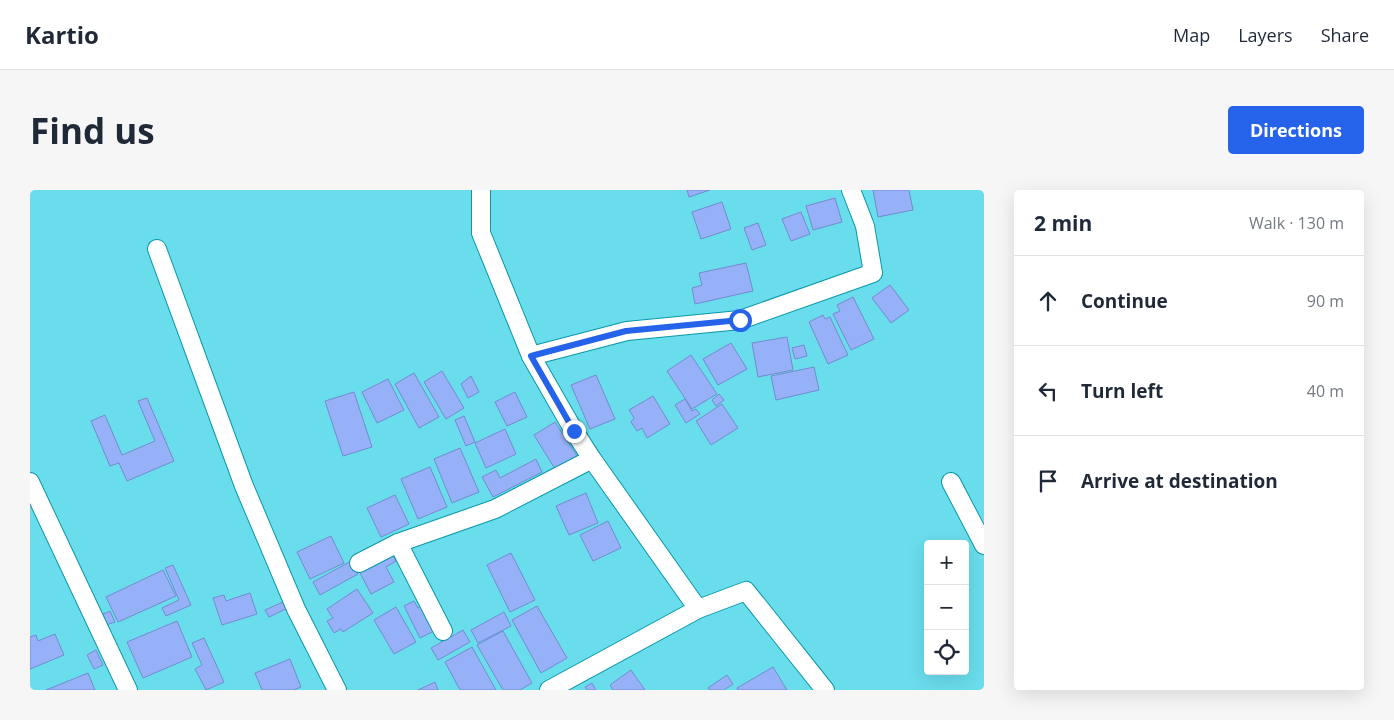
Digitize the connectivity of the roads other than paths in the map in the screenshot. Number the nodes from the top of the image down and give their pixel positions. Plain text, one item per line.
1 (481, 190) edge
2 (851, 190) edge
3 (157, 249) dead end
4 (531, 356) junction
5 (592, 459) junction
6 (30, 482) edge
7 (951, 482) dead end
8 (398, 543) junction
9 (984, 545) edge
10 (359, 563) dead end
11 (698, 609) junction
12 (443, 631) dead end
13 (128, 690) edge
14 (337, 690) edge
15 (549, 690) edge
16 (825, 690) edge

1 - 4 street
2 - 4 street
3 - 14 street
4 - 5 street
5 - 8 street
5 - 11 street
6 - 13 street
7 - 9 street
8 - 10 street
8 - 12 street
11 - 15 street
11 - 16 street

